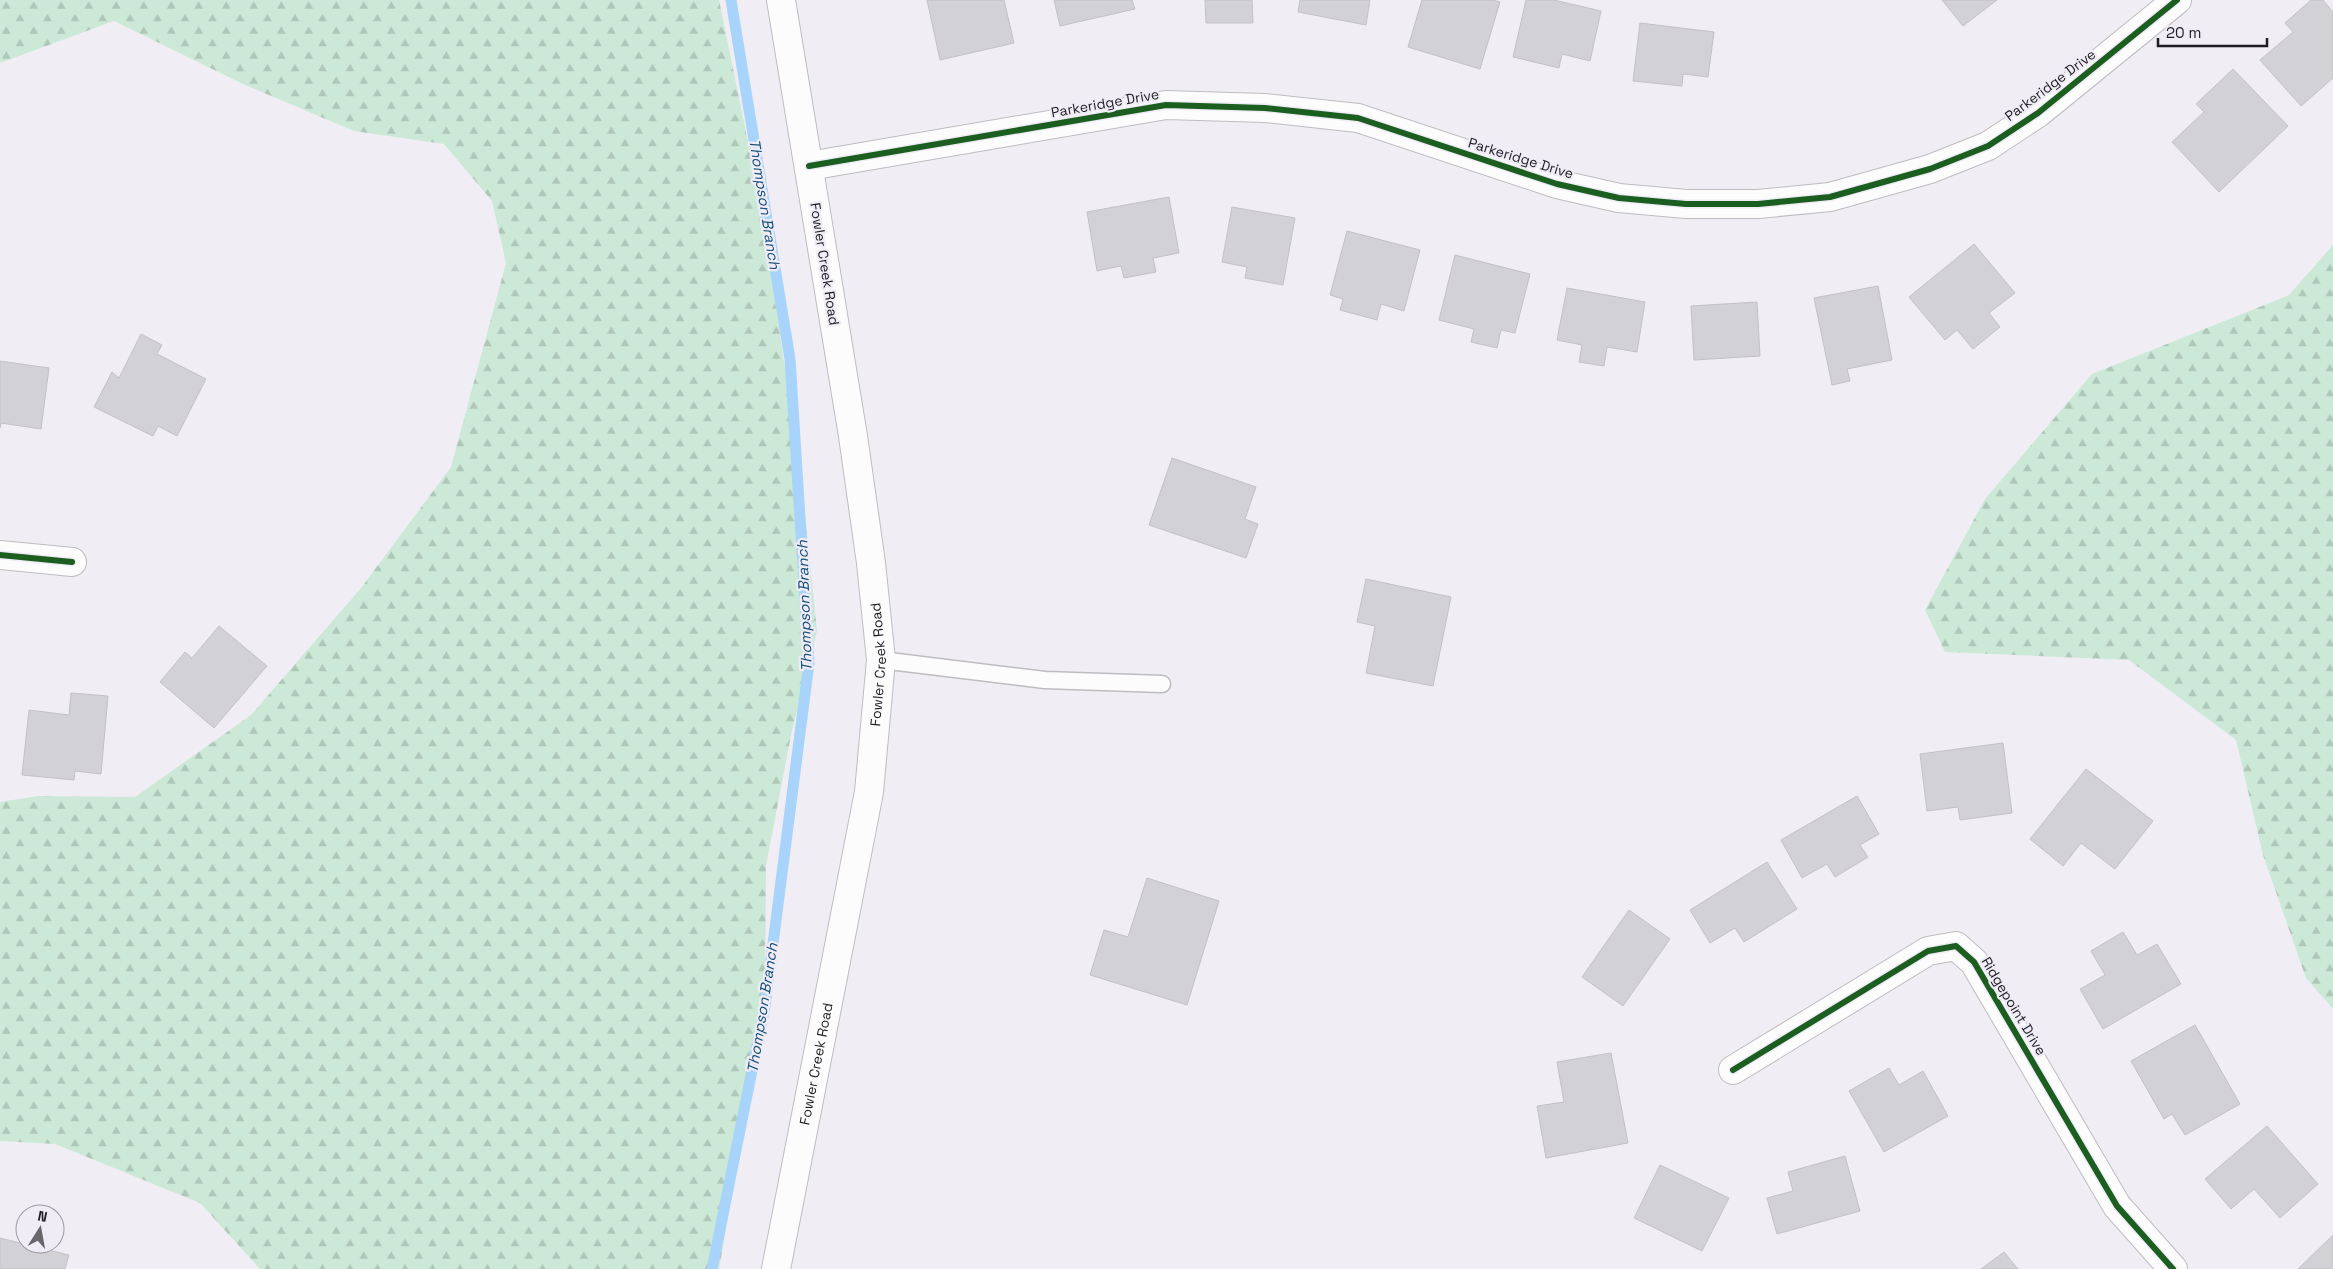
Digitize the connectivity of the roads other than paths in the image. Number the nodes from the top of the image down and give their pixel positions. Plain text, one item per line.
1 (781, 0) edge
2 (2176, 0) edge
3 (809, 166) junction
4 (0, 555) edge
5 (72, 562) dead end
6 (881, 660) junction
7 (1162, 684) dead end
8 (1734, 1070) dead end
9 (776, 1269) edge
10 (2173, 1269) edge

1 - 3 street, Fowler Creek Road
2 - 3 street, Parkeridge Drive
3 - 6 street, Fowler Creek Road
4 - 5 street
6 - 7 lane
6 - 9 street, Fowler Creek Road
8 - 10 street, Ridgepoint Drive

